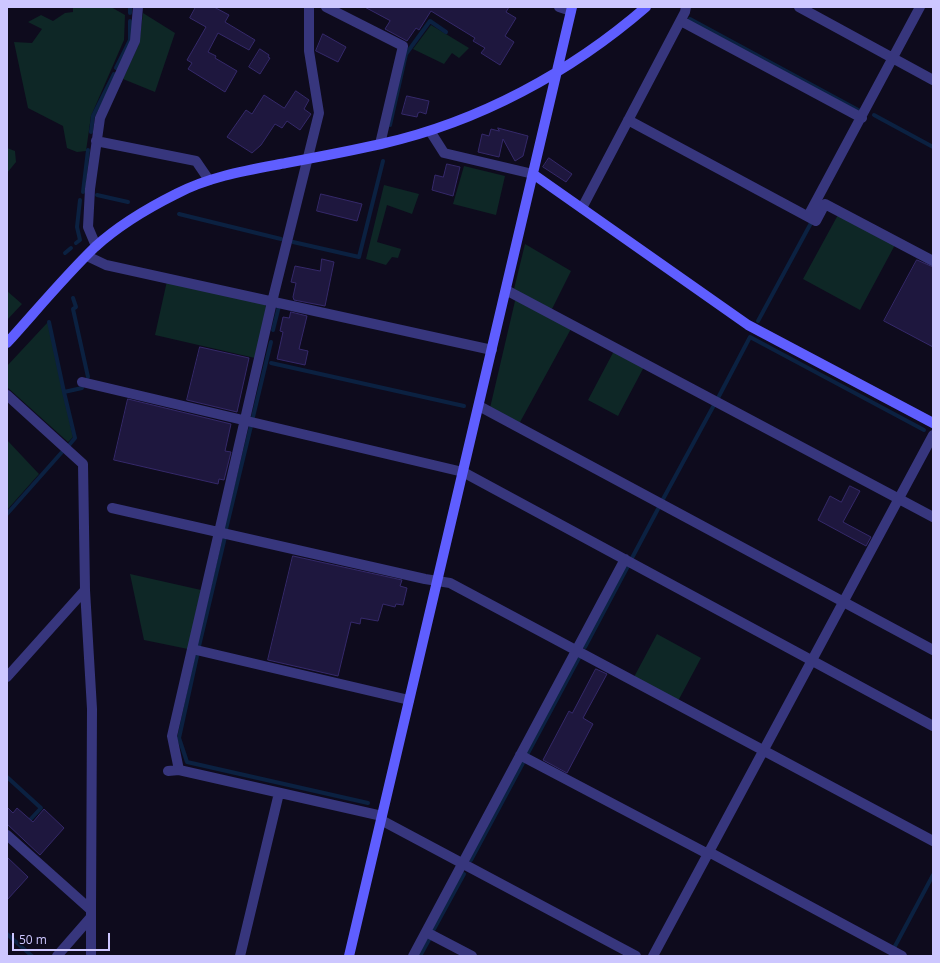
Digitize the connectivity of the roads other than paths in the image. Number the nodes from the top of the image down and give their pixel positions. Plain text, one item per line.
1 (138, 7) edge
2 (309, 7) edge
3 (326, 7) edge
4 (559, 7) edge
5 (645, 7) edge
6 (686, 7) edge
7 (800, 7) edge
8 (920, 7) edge
9 (572, 9) edge
10 (681, 21) junction
11 (893, 58) junction
12 (558, 71) junction
13 (933, 80) edge
14 (862, 118) junction
15 (628, 120) junction
16 (430, 131) junction
17 (96, 141) junction
18 (380, 144) junction
19 (307, 159) junction
20 (533, 174) junction
21 (209, 180) junction
22 (582, 208) junction
23 (808, 216) junction
24 (96, 246) junction
25 (87, 256) junction
26 (933, 261) edge
27 (506, 290) junction
28 (272, 302) junction
29 (7, 343) edge
30 (492, 350) junction
31 (82, 382) dead end
32 (7, 395) edge
33 (479, 406) junction
34 (245, 420) junction
35 (933, 423) edge
36 (933, 435) edge
37 (463, 472) junction
38 (899, 498) junction
39 (112, 508) dead end
40 (933, 517) edge
41 (219, 532) junction
42 (625, 559) junction
43 (437, 581) junction
44 (85, 590) junction
45 (843, 602) junction
46 (192, 649) junction
47 (576, 650) junction
48 (933, 650) edge
49 (812, 660) junction
50 (7, 677) edge
51 (409, 700) junction
52 (933, 726) edge
53 (764, 750) junction
54 (520, 755) junction
55 (179, 770) junction
56 (168, 771) dead end
57 (279, 793) junction
58 (381, 818) junction
59 (7, 835) edge
60 (933, 841) edge
61 (708, 853) junction
62 (463, 863) junction
63 (91, 913) junction
64 (426, 932) junction
65 (57, 956) edge
66 (92, 956) edge
67 (240, 956) edge
68 (349, 956) edge
69 (413, 956) edge
70 (472, 956) edge
71 (636, 956) edge
72 (653, 956) edge
73 (902, 956) edge

1 - 17 street
2 - 19 street
3 - 18 street
4 - 9 street
5 - 12 street
6 - 10 street
7 - 11 street
8 - 11 street
9 - 12 street
10 - 14 street
10 - 15 street
11 - 13 street
11 - 14 street
12 - 16 street
12 - 20 street
14 - 23 street
15 - 22 street
15 - 23 street
16 - 18 street
16 - 20 street
17 - 21 street
17 - 24 street
18 - 19 street
19 - 21 street
19 - 28 street
20 - 22 street
20 - 27 street
21 - 24 street
22 - 35 street
23 - 26 street
24 - 25 street
25 - 28 street
25 - 29 street
27 - 30 street
27 - 38 street
28 - 30 street
28 - 34 street
30 - 33 street
31 - 34 street
32 - 44 street
33 - 37 street
33 - 45 street
34 - 37 street
34 - 41 street
36 - 38 street
37 - 42 street
37 - 43 street
38 - 40 street
38 - 45 street
39 - 41 street
41 - 43 street
41 - 46 street
42 - 47 street
42 - 49 street
43 - 47 street
43 - 51 street
44 - 50 street
44 - 63 street
45 - 48 street
45 - 49 street
46 - 51 street
46 - 55 street
47 - 53 street
47 - 54 street
49 - 52 street
49 - 53 street
51 - 58 street
53 - 60 street
53 - 61 street
54 - 61 street
54 - 62 street
55 - 56 street
55 - 57 street
57 - 58 street
57 - 67 street
58 - 62 street
58 - 68 street
59 - 63 street
61 - 72 street
61 - 73 street
62 - 64 street
62 - 71 street
63 - 65 street
63 - 66 street
64 - 69 street
64 - 70 street

